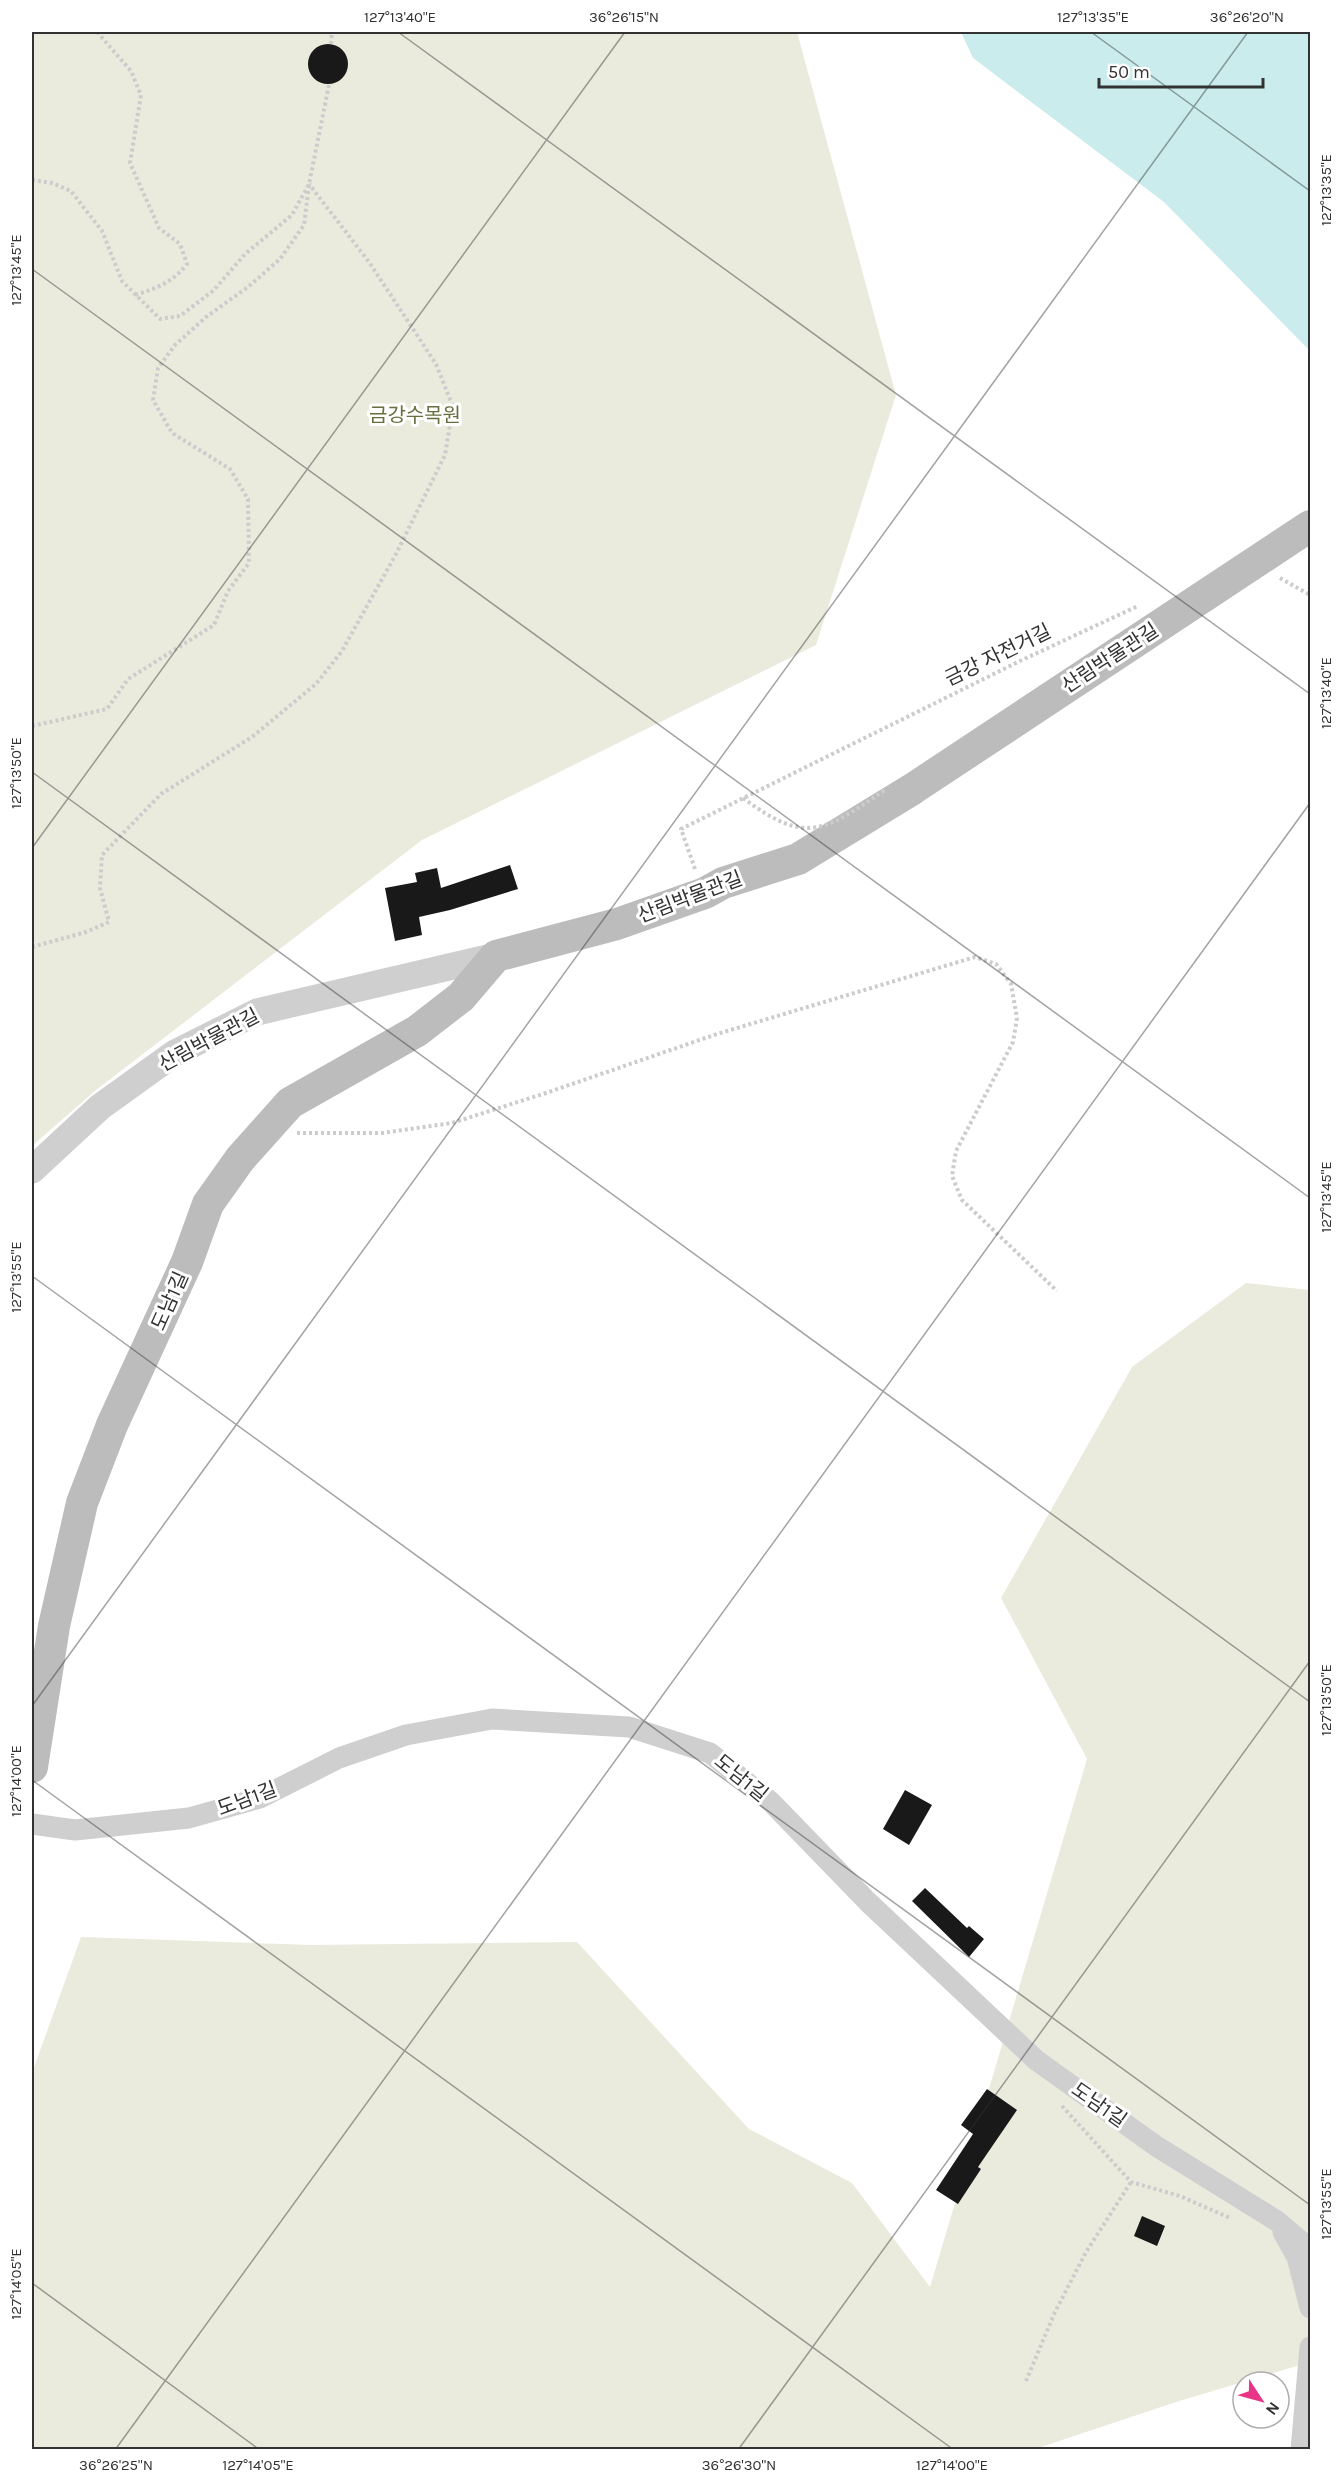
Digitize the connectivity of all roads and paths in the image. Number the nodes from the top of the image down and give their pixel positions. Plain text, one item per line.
1 (97, 32) edge
2 (332, 32) edge
3 (331, 44) dead end
4 (329, 85) dead end
5 (32, 180) edge
6 (309, 184) junction
7 (135, 295) junction
8 (1311, 526) edge
9 (1272, 576) dead end
10 (1311, 595) edge
11 (1141, 605) dead end
12 (32, 726) edge
13 (697, 873) dead end
14 (32, 947) edge
15 (496, 956) junction
16 (264, 1133) junction
17 (32, 1170) edge
18 (1057, 1291) dead end
19 (32, 1767) edge
20 (32, 1824) edge
21 (1131, 2182) dead end
22 (1277, 2221) junction
23 (1311, 2249) edge
24 (1311, 2308) edge
25 (1311, 2347) edge
26 (1026, 2381) dead end
27 (1301, 2450) edge

1 - 7 path
2 - 3 path
4 - 6 path
5 - 7 path
6 - 7 path
6 - 12 path
6 - 14 path
8 - 15 main road, 산림박물관길, bridge
9 - 10 path
11 - 13 path, 금강 자전거길
15 - 16 main road, 도남1길
15 - 17 street, 산림박물관길
16 - 18 path
16 - 19 main road, 도남1길
20 - 22 street, 도남1길
21 - 26 path
22 - 23 street, 도남1길
22 - 24 street
25 - 27 street

